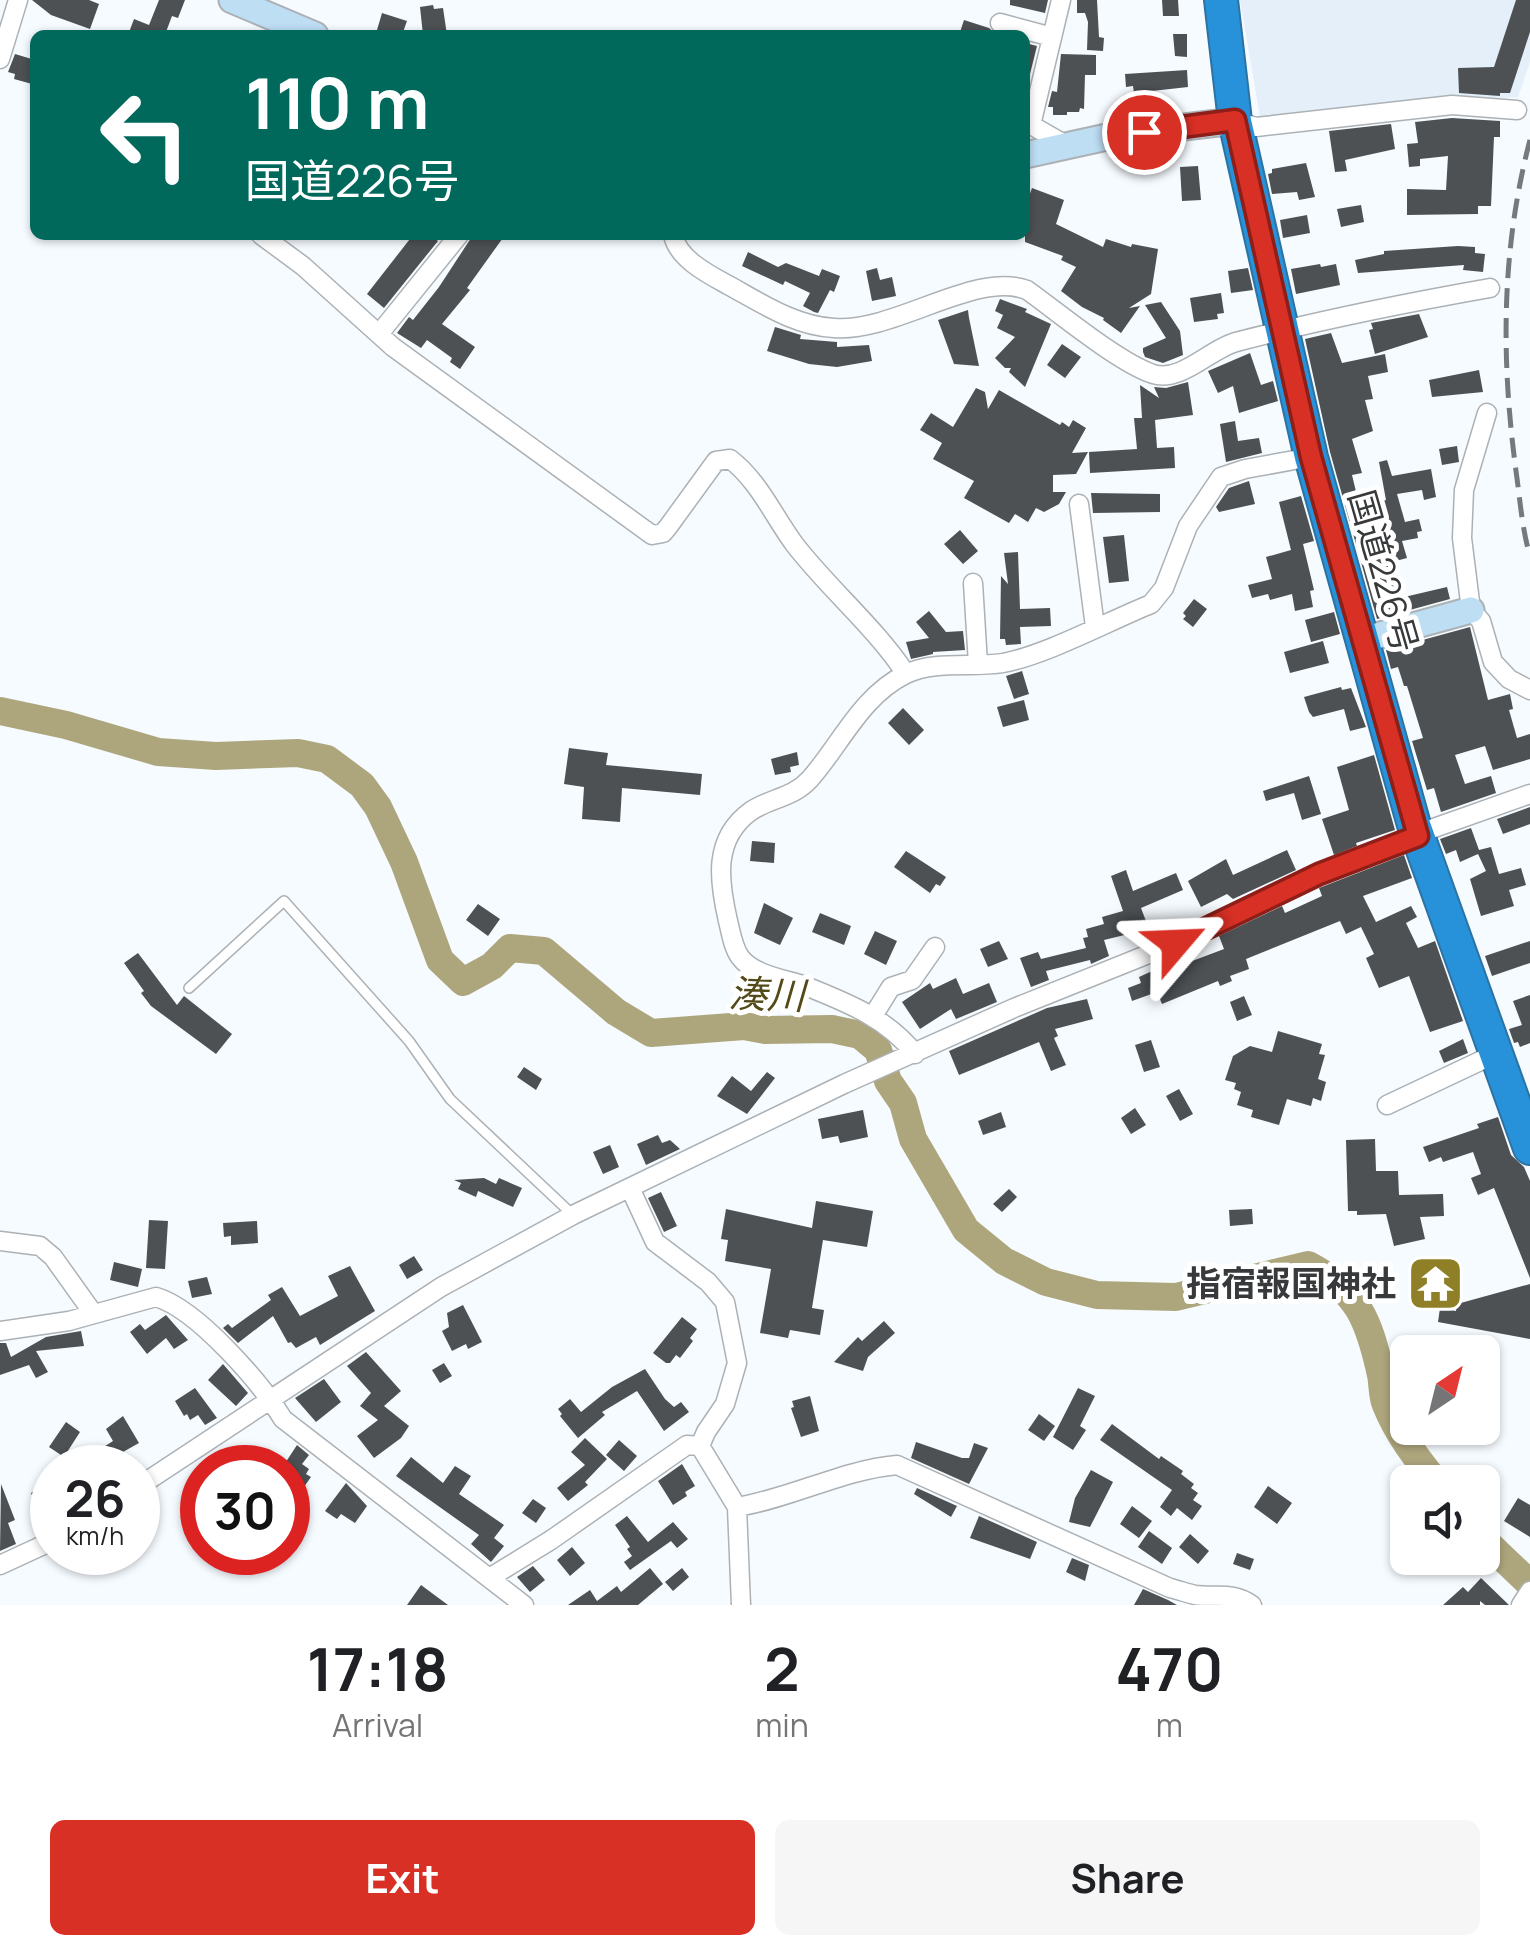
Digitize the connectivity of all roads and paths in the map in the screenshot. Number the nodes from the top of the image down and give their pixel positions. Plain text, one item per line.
1 (18, 0) edge
2 (232, 0) edge
3 (1061, 0) edge
4 (1221, 0) edge
5 (1000, 23) dead end
6 (271, 27) edge
7 (1028, 30) edge
8 (1030, 30) edge
9 (1052, 36) junction
10 (0, 59) edge
11 (1033, 80) edge
12 (1517, 110) dead end
13 (1235, 120) junction
14 (1066, 145) junction
15 (1030, 155) edge
16 (268, 240) edge
17 (456, 240) edge
18 (674, 240) edge
19 (1490, 288) dead end
20 (1282, 332) junction
21 (378, 334) junction
22 (1487, 413) dead end
23 (1311, 457) junction
24 (1079, 504) dead end
25 (973, 584) dead end
26 (1471, 610) junction
27 (1095, 627) junction
28 (1362, 640) junction
29 (978, 664) junction
30 (906, 674) junction
31 (1530, 690) edge
32 (1530, 794) edge
33 (1418, 835) junction
34 (935, 946) dead end
35 (189, 988) dead end
36 (873, 1016) junction
37 (1495, 1054) junction
38 (910, 1056) junction
39 (1387, 1105) dead end
40 (1530, 1148) edge
41 (630, 1188) junction
42 (573, 1214) junction
43 (0, 1242) edge
44 (94, 1313) junction
45 (0, 1331) edge
46 (270, 1398) junction
47 (700, 1446) junction
48 (160, 1471) edge
49 (737, 1508) junction
50 (30, 1551) edge
51 (0, 1565) edge
52 (491, 1577) junction
53 (1530, 1591) edge
54 (524, 1605) edge
55 (741, 1605) edge
56 (1252, 1605) edge
57 (1520, 1605) edge

1 - 10 street
2 - 6 main road
3 - 9 street
4 - 13 highway, 国道226号
5 - 7 street
8 - 9 street
9 - 11 street
11 - 14 street
12 - 13 street
13 - 14 main road
13 - 20 highway, 国道226号
14 - 15 main road
16 - 21 street
17 - 21 street
18 - 20 street
19 - 20 street
20 - 23 highway, 国道226号
21 - 30 street
22 - 26 street
23 - 27 street
23 - 28 highway, 国道226号
24 - 27 street
25 - 29 street
26 - 28 main road
26 - 31 street
27 - 29 street
28 - 33 highway, 国道226号
29 - 30 street
30 - 36 street
32 - 33 street
33 - 37 highway, 国道226号
33 - 38 street
34 - 36 street
35 - 42 lane
36 - 38 street
37 - 39 street
37 - 40 highway, 国道226号
38 - 41 street
41 - 42 street
41 - 47 street
42 - 46 street
43 - 44 street
44 - 45 street
44 - 46 street
46 - 48 street
46 - 52 street
47 - 49 street
47 - 52 street
49 - 55 street
49 - 56 street
50 - 51 street
52 - 54 street
53 - 57 street

